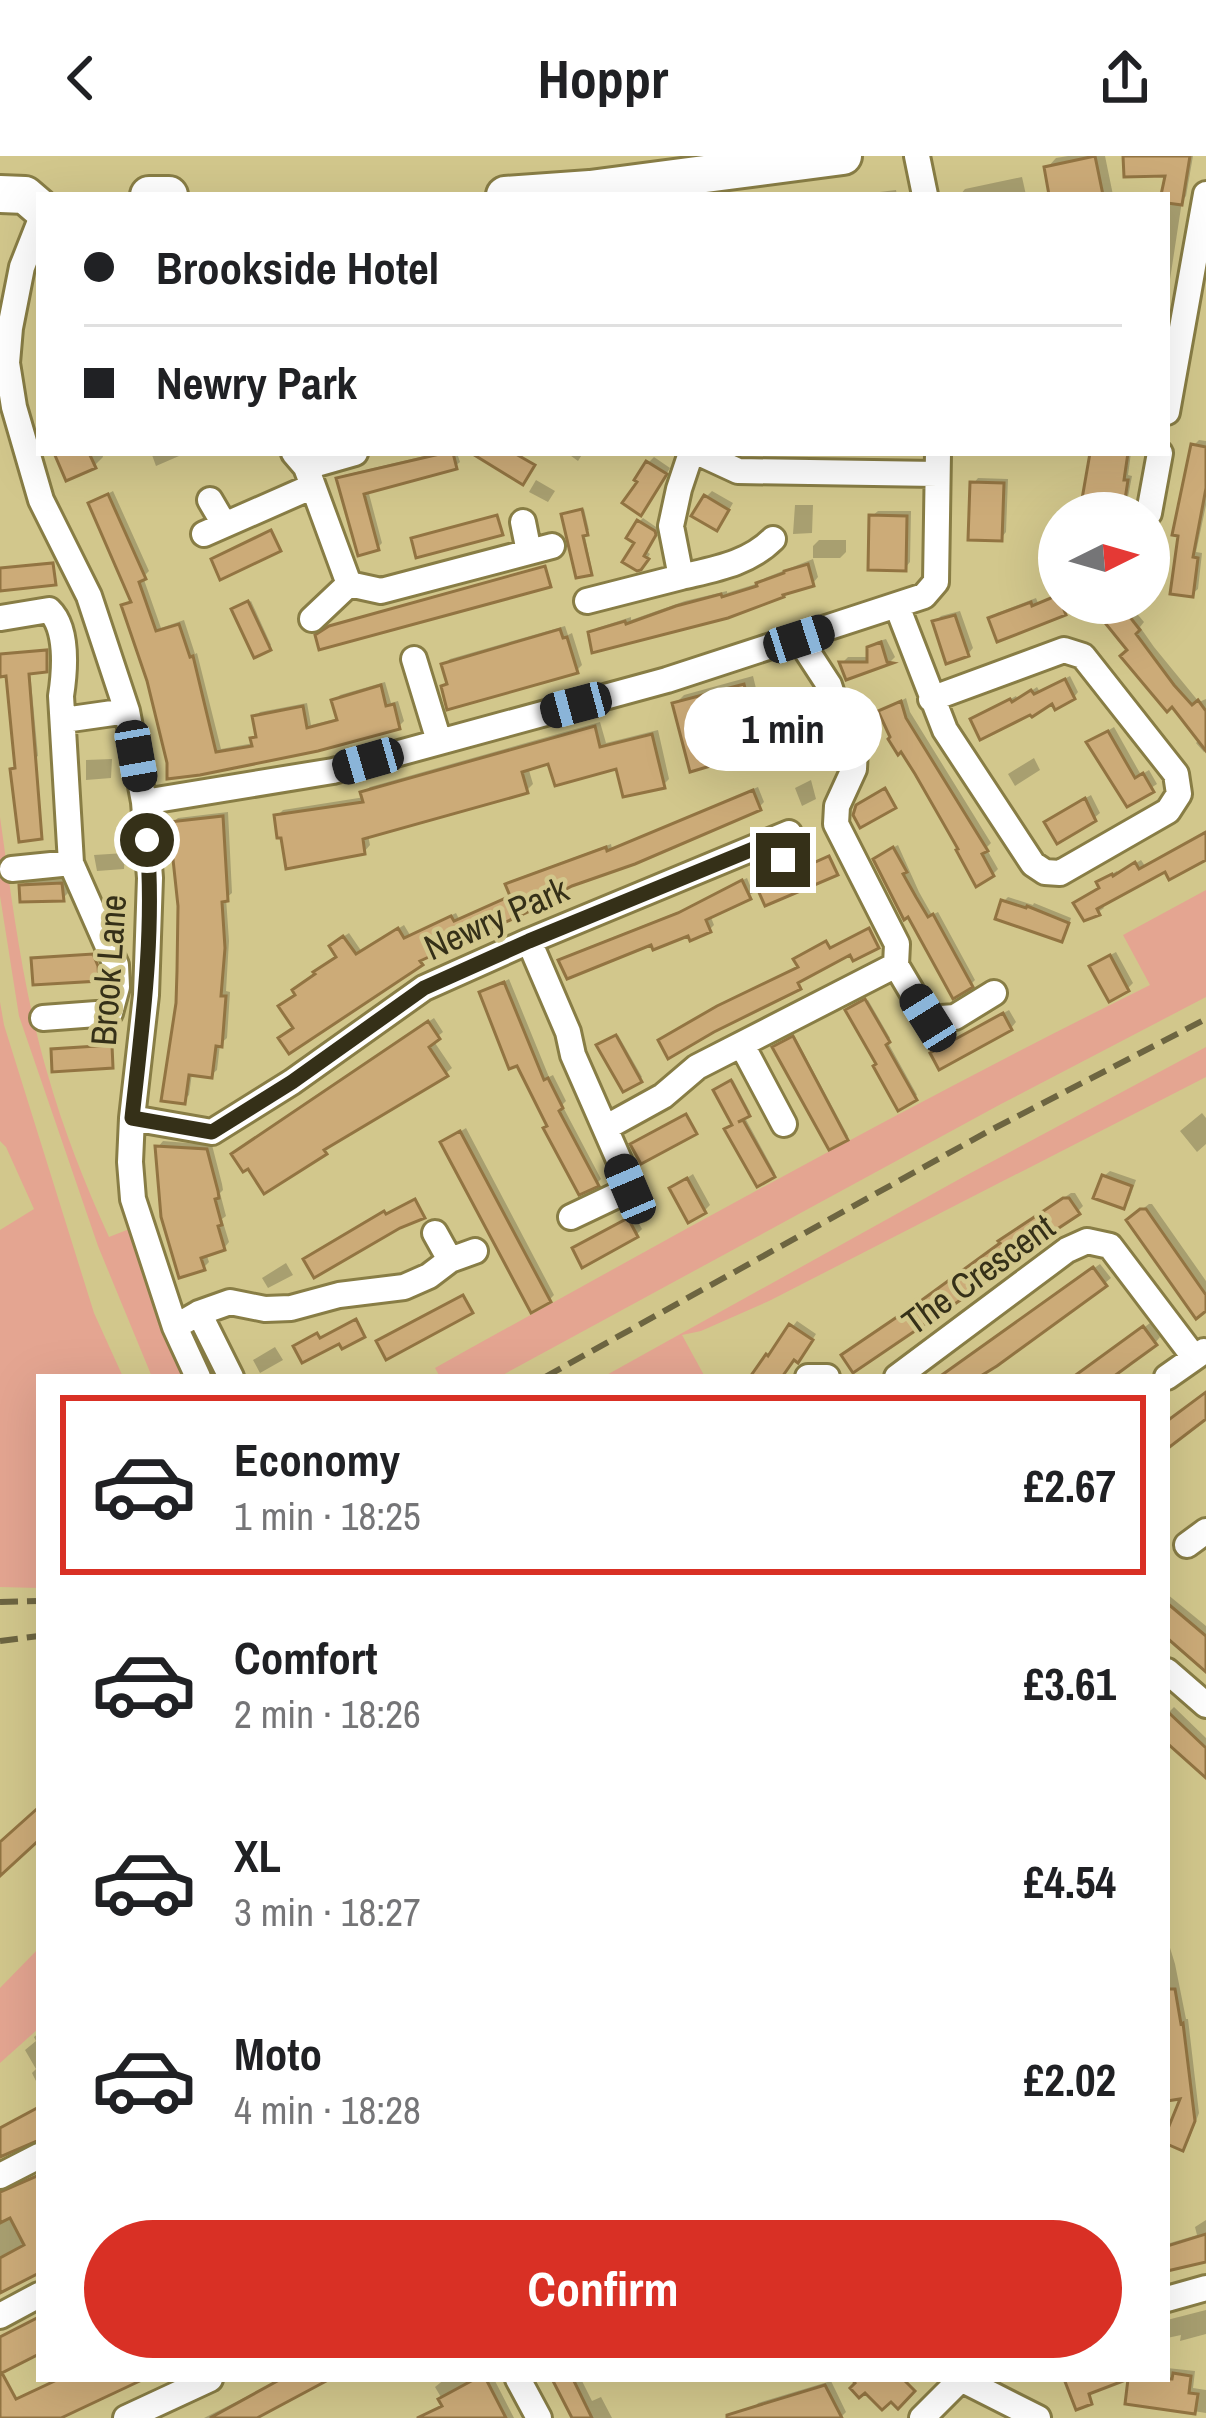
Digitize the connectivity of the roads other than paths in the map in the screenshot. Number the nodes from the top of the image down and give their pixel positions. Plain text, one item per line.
1 (843, 156) edge
2 (917, 156) edge
3 (591, 192) edge
4 (924, 192) edge
5 (1206, 194) edge
6 (26, 205) edge
7 (4, 328) edge
8 (1170, 395) edge
9 (345, 456) edge
10 (694, 456) edge
11 (702, 456) edge
12 (1159, 456) edge
13 (937, 464) edge
14 (304, 469) edge
15 (1153, 492) edge
16 (210, 500) dead end
17 (523, 522) dead end
18 (773, 539) dead end
19 (681, 578) junction
20 (350, 584) junction
21 (587, 601) dead end
22 (897, 606) junction
23 (1, 618) edge
24 (312, 619) dead end
25 (799, 639) junction
26 (414, 659) dead end
27 (931, 699) junction
28 (127, 711) junction
29 (64, 720) junction
30 (439, 741) junction
31 (144, 802) junction
32 (782, 844) dead end
33 (71, 862) junction
34 (12, 869) dead end
35 (529, 941) junction
36 (896, 965) junction
37 (994, 993) dead end
38 (43, 1018) dead end
39 (742, 1046) junction
40 (132, 1118) junction
41 (784, 1124) dead end
42 (605, 1128) junction
43 (572, 1216) dead end
44 (435, 1233) dead end
45 (475, 1251) dead end
46 (450, 1260) junction
47 (199, 1313) junction
48 (175, 1327) junction
49 (1200, 1353) edge
50 (197, 1374) edge
51 (229, 1374) edge
52 (901, 1374) edge
53 (1170, 1376) edge
54 (1170, 1674) edge
55 (1206, 1705) edge
56 (36, 2158) edge
57 (0, 2176) edge
58 (1206, 2288) edge
59 (36, 2297) edge
60 (1170, 2298) edge
61 (0, 2315) edge
62 (204, 2382) edge
63 (520, 2382) edge
64 (977, 2382) edge
65 (126, 2418) edge
66 (539, 2418) edge
67 (922, 2418) edge
68 (1038, 2418) edge

1 - 3 highway
2 - 4 street
5 - 8 street
6 - 7 street, Brook Lane
7 - 28 street, Brook Lane
9 - 14 street
10 - 19 street
11 - 13 street
12 - 15 street
13 - 22 street
14 - 16 street
14 - 20 street
17 - 20 street
18 - 19 street
19 - 21 street
20 - 24 street
22 - 25 street
22 - 27 street
23 - 29 street
25 - 30 street
25 - 36 street
26 - 30 street
27 - 27 street
28 - 29 street
28 - 31 street, Brook Lane
29 - 33 street
30 - 31 street
31 - 40 street, Brook Lane
32 - 35 street, Newry Park
33 - 34 street
33 - 38 street
35 - 40 street, Newry Park
35 - 42 street
36 - 37 street
36 - 39 street
39 - 41 street
39 - 42 street
40 - 48 street, Brook Lane
42 - 43 street
44 - 46 street
45 - 46 street
46 - 47 street
47 - 48 street
47 - 51 street
48 - 50 street, Brook Lane
49 - 52 street, The Crescent
49 - 53 street
54 - 55 street
56 - 57 street
58 - 60 street
59 - 61 street
62 - 65 street
63 - 66 street
64 - 67 street
64 - 68 street

